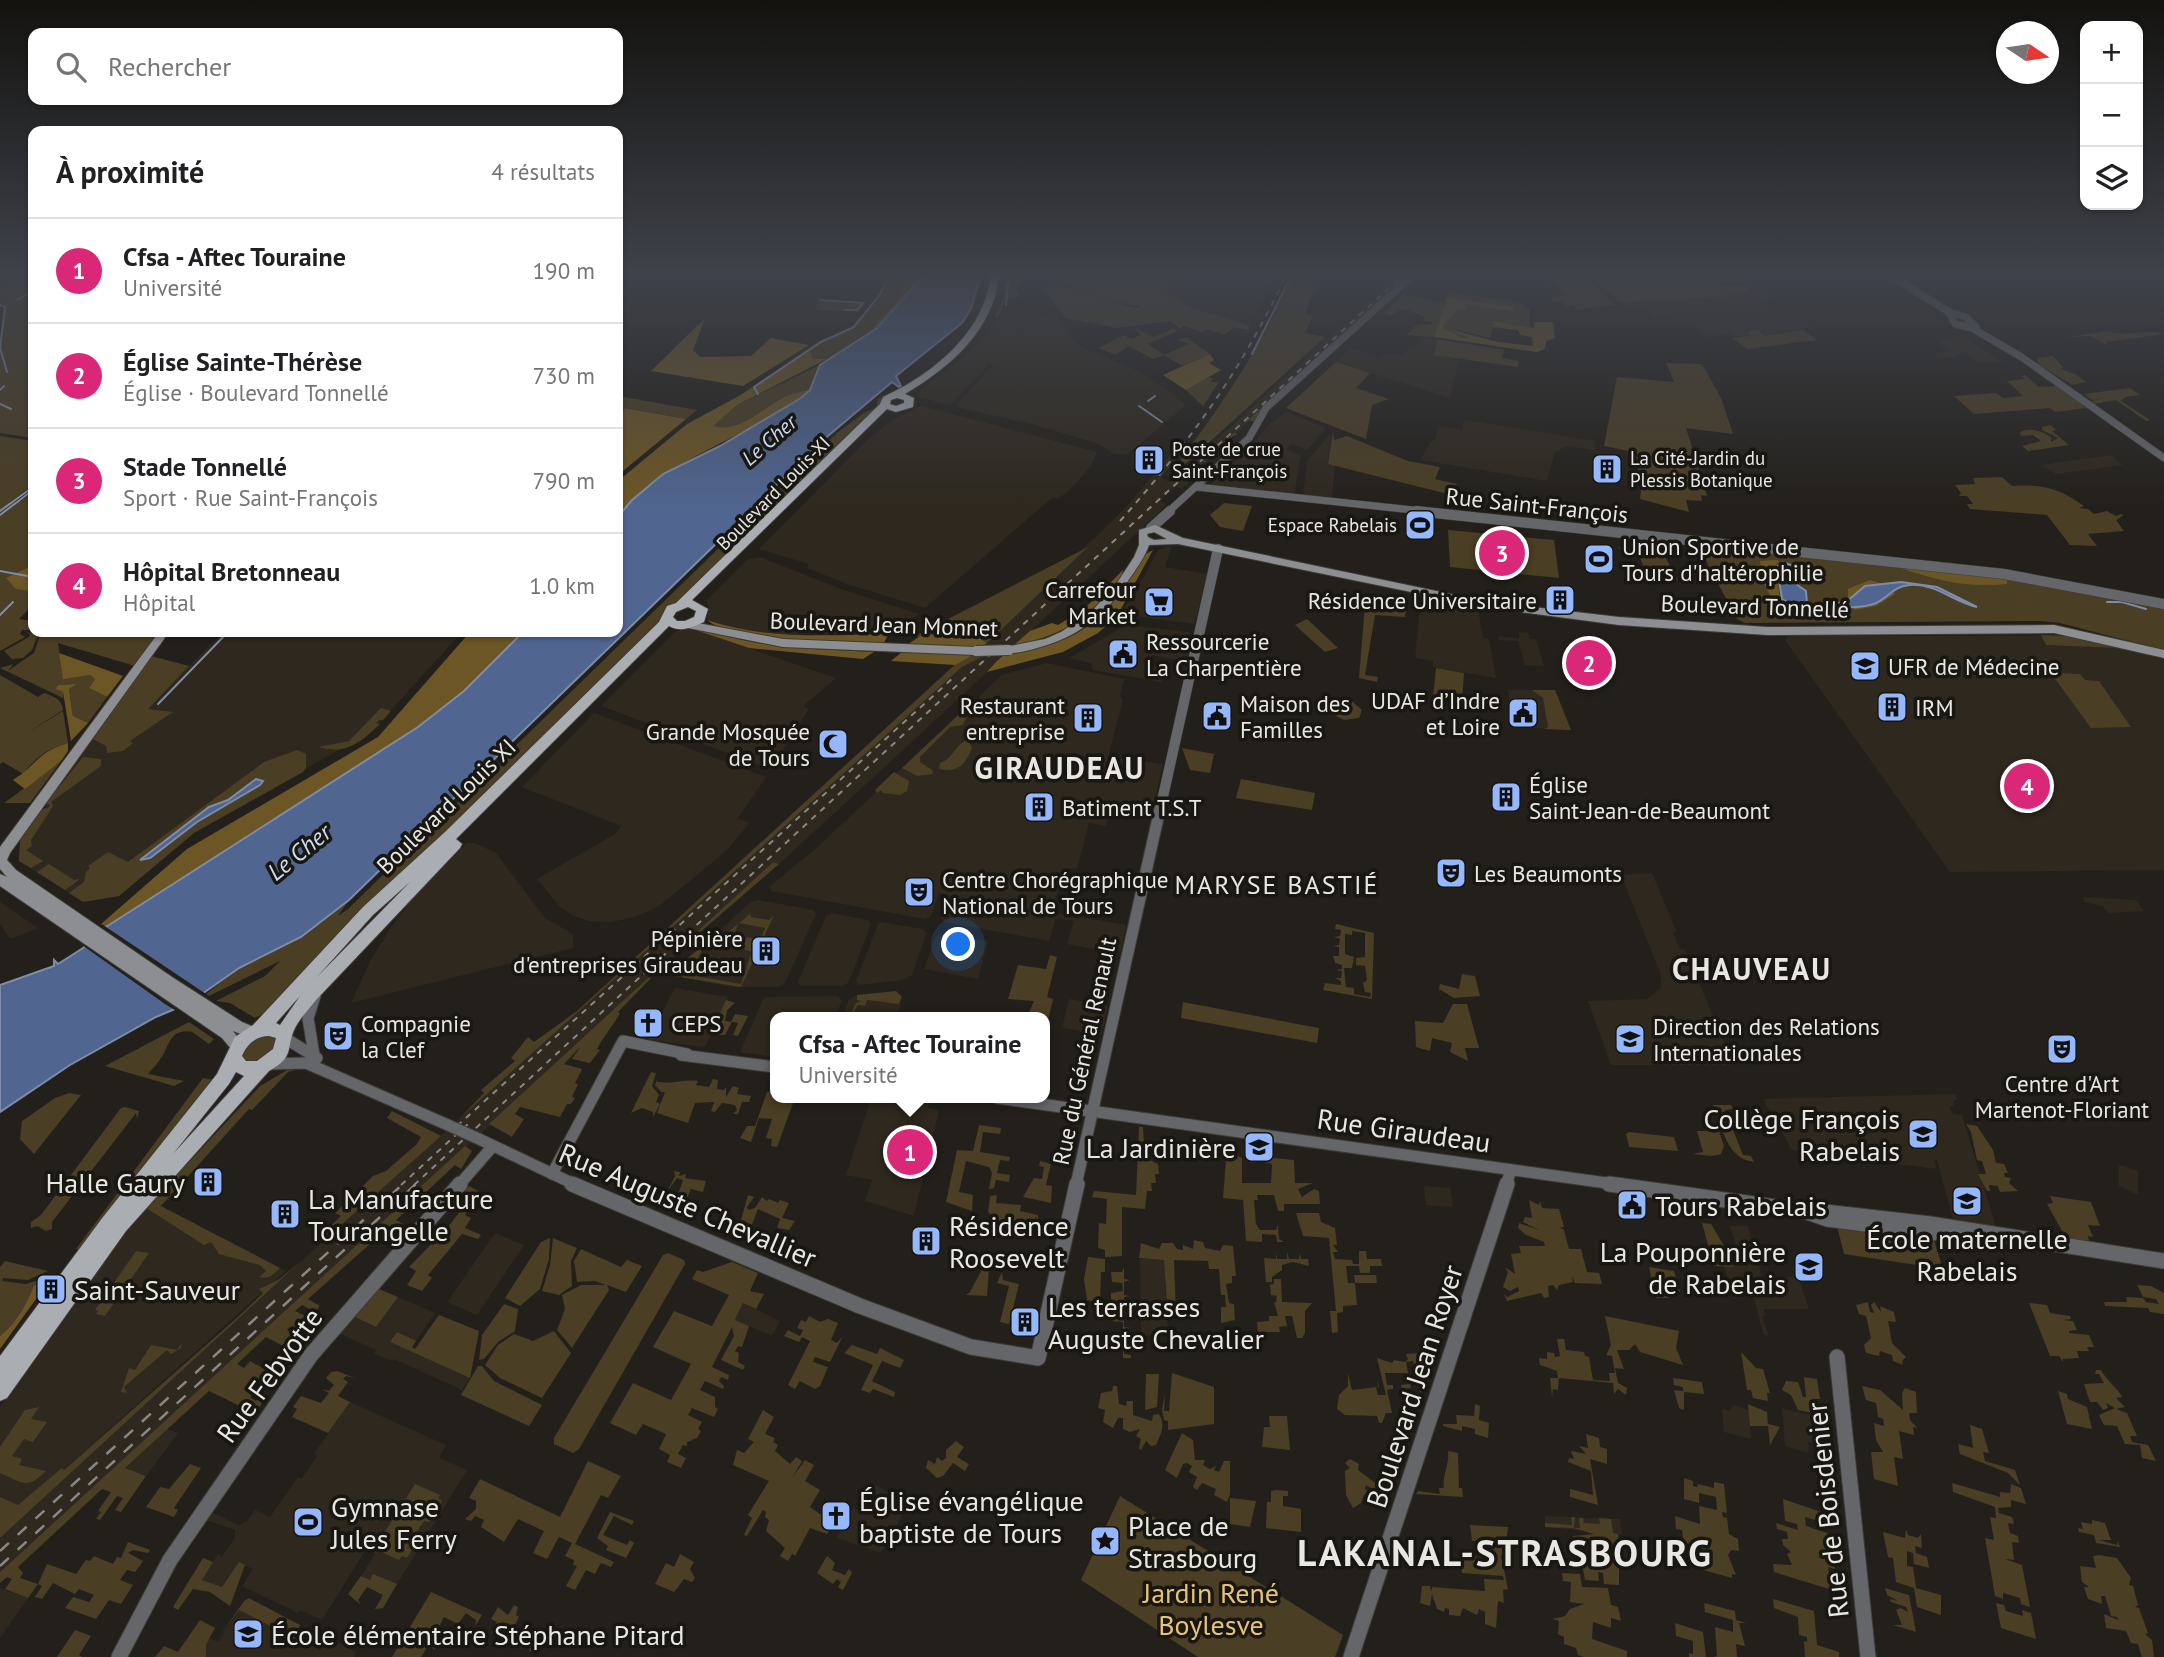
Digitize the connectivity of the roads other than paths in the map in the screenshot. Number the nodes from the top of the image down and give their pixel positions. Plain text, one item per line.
1 (955, 352) edge
2 (963, 352) edge
3 (1329, 352) edge
4 (2013, 352) edge
5 (904, 396) junction
6 (891, 407) junction
7 (2164, 458) edge
8 (1196, 487) junction
9 (1166, 515) junction
10 (1151, 528) junction
11 (1161, 537) junction
12 (1143, 539) junction
13 (1218, 549) junction
14 (1134, 564) junction
15 (682, 603) junction
16 (2164, 604) edge
17 (701, 611) junction
18 (678, 623) junction
19 (724, 632) junction
20 (160, 637) edge
21 (2164, 654) edge
22 (1, 853) edge
23 (0, 879) edge
24 (89, 933) junction
25 (329, 976) junction
26 (205, 1012) junction
27 (256, 1032) junction
28 (310, 1033) joint
29 (284, 1036) junction
30 (237, 1053) junction
31 (314, 1055) junction
32 (266, 1065) junction
33 (770, 1066) edge
34 (327, 1071) junction
35 (1031, 1103) edge
36 (1093, 1112) junction
37 (493, 1146) junction
38 (1511, 1170) junction
39 (552, 1174) junction
40 (2164, 1261) edge
41 (1837, 1357) dead end
42 (1038, 1358) joint
43 (0, 1372) edge
44 (0, 1391) edge
45 (119, 1657) edge
46 (1351, 1657) edge
47 (1868, 1657) edge

1 - 5 main road
2 - 5 main road
3 - 8 street
4 - 7 street
5 - 6 main road
6 - 15 main road, Boulevard Louis-XI
6 - 17 main road, Boulevard Louis-XI
8 - 9 street
8 - 16 street, Rue Saint-François
9 - 10 street
9 - 11 street
10 - 11 main road
10 - 12 main road, Boulevard Jean Monnet
11 - 12 main road
11 - 13 main road, Boulevard Tonnellé
11 - 14 main road, Boulevard Jean Monnet
12 - 14 main road, Boulevard Jean Monnet
13 - 21 main road, Boulevard Tonnellé
13 - 36 street, Rue du Général Renault
14 - 19 main road, Boulevard Jean Monnet, bridge
15 - 17 main road
15 - 18 main road, Boulevard Louis-XI
17 - 18 main road
17 - 19 main road, Boulevard Jean Monnet
18 - 19 main road, Boulevard Jean Monnet
18 - 25 main road, Boulevard Louis XI
18 - 27 main road, Boulevard Louis XI
20 - 22 main road
22 - 24 main road
23 - 24 main road
24 - 26 main road
25 - 28 street, Boulevard Louis XI
25 - 29 main road, Boulevard Louis XI
26 - 27 main road
26 - 30 main road
27 - 29 main road
27 - 30 main road, Boulevard Louis XI
28 - 31 street, Rue Auguste Chevallier
29 - 31 street, Rue Auguste Chevallier
29 - 32 main road, Boulevard Louis XI
30 - 32 main road
30 - 43 main road, Boulevard Louis XI
31 - 34 street, Rue Auguste Chevallier
32 - 34 street, Rue Auguste Chevallier
32 - 44 main road, Boulevard Louis XI
33 - 39 street
34 - 37 street, Rue Auguste Chevallier, bridge
35 - 36 street, Rue Giraudeau
36 - 38 street, Rue Giraudeau
36 - 42 street, Rue du Général Renault
37 - 39 street, Rue Auguste Chevallier
37 - 45 street, Rue Febvotte
38 - 40 street, Rue Giraudeau
38 - 46 street, Boulevard Jean Royer
39 - 42 street, Rue Auguste Chevallier
41 - 47 street, Rue de Boisdenier

